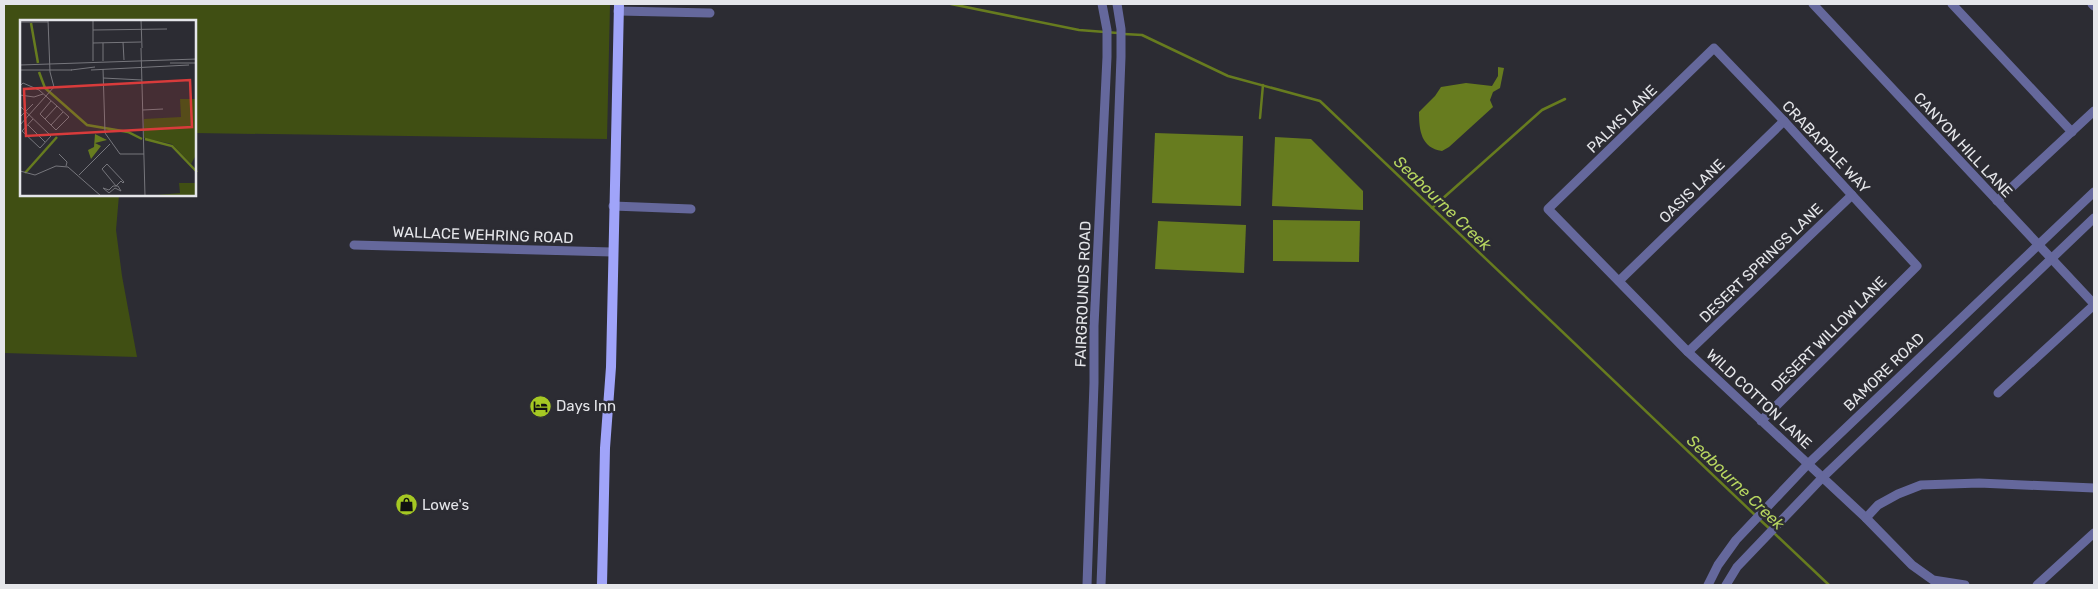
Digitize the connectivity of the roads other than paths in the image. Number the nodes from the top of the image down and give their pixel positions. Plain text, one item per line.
1 (1813, 4) edge
2 (1952, 4) edge
3 (1117, 5) edge
4 (1103, 6) edge
5 (618, 7) edge
6 (710, 13) dead end
7 (1714, 48) joint
8 (2094, 111) edge
9 (1784, 121) junction
10 (2072, 132) junction
11 (2094, 192) edge
12 (1852, 194) junction
13 (1997, 201) junction
14 (613, 206) junction
15 (691, 209) dead end
16 (1548, 209) joint
17 (2094, 218) edge
18 (354, 245) dead end
19 (2037, 245) junction
20 (612, 252) junction
21 (2051, 260) junction
22 (1917, 266) joint
23 (1618, 281) junction
24 (2094, 304) edge
25 (1688, 352) junction
26 (1998, 393) dead end
27 (1761, 421) junction
28 (1808, 464) junction
29 (1822, 478) junction
30 (2094, 488) edge
31 (1866, 518) junction
32 (2094, 533) edge
33 (602, 585) edge
34 (1087, 585) edge
35 (1101, 585) edge
36 (1708, 585) edge
37 (1726, 585) edge
38 (1965, 585) edge
39 (2037, 585) edge

1 - 13 street, CANYON HILL LANE
2 - 10 street
3 - 35 street, FAIRGROUNDS ROAD
4 - 34 street, FAIRGROUNDS ROAD
5 - 6 street
5 - 14 main road
7 - 9 street, CRABAPPLE WAY
7 - 16 street, PALMS LANE
8 - 10 street
9 - 12 street, CRABAPPLE WAY
9 - 23 street, OASIS LANE
10 - 13 street
11 - 19 street, BAMORE ROAD
12 - 22 street, CRABAPPLE WAY
12 - 25 street, DESERT SPRINGS LANE
13 - 19 street, CANYON HILL LANE
14 - 15 street
14 - 20 main road
16 - 23 street, WILD COTTON LANE
17 - 21 street
18 - 20 street, WALLACE WEHRING ROAD
19 - 21 street, CANYON HILL LANE
19 - 28 street, BAMORE ROAD
20 - 33 main road
21 - 24 street, CANYON HILL LANE
21 - 29 street
22 - 27 street, DESERT WILLOW LANE
23 - 25 street, WILD COTTON LANE
24 - 26 street
25 - 27 street, WILD COTTON LANE
27 - 28 street, WILD COTTON LANE
28 - 29 street, WILD COTTON LANE
28 - 36 street, BAMORE ROAD
29 - 31 street, WILD COTTON LANE
29 - 37 street
30 - 31 street
31 - 38 street, WILD COTTON LANE
32 - 39 street

